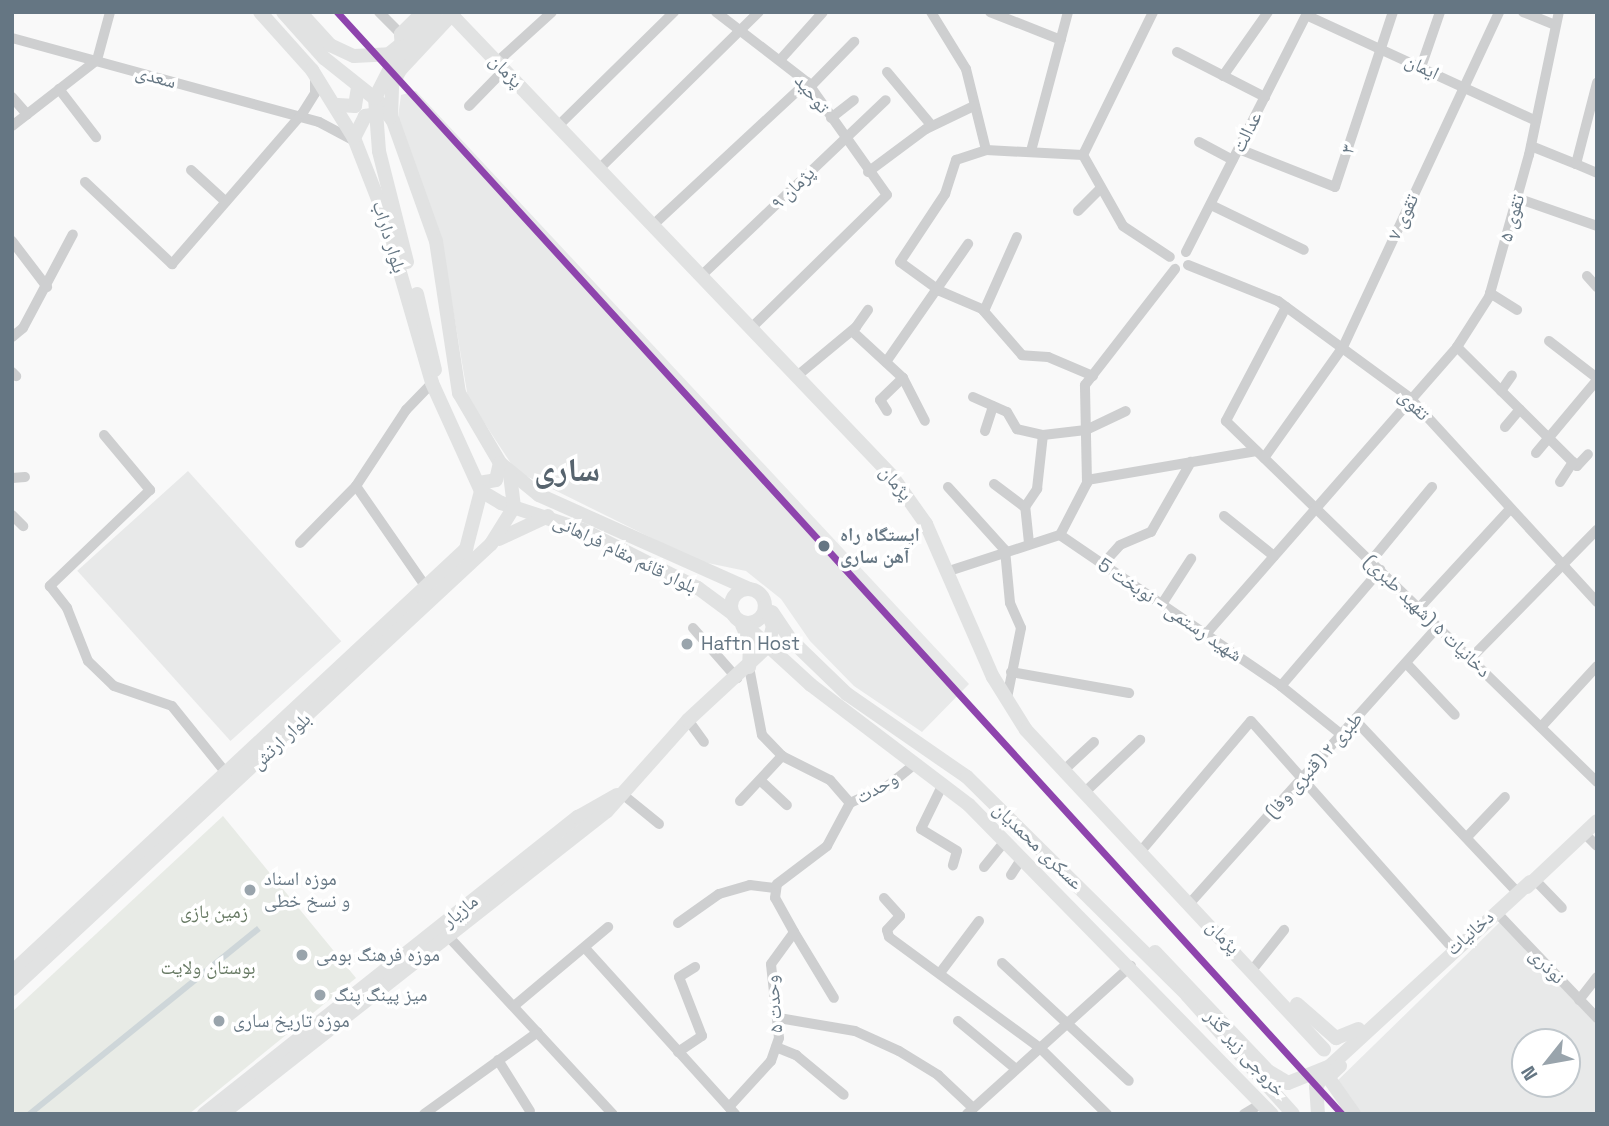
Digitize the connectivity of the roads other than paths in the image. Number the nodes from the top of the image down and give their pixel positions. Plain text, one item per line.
1 (110, 12) edge
2 (260, 12) edge
3 (283, 12) edge
4 (379, 12) edge
5 (423, 12) edge
6 (436, 12) edge
7 (551, 12) edge
8 (674, 12) edge
9 (716, 12) edge
10 (758, 12) edge
11 (823, 12) edge
12 (990, 12) edge
13 (1068, 12) edge
14 (1153, 12) edge
15 (1268, 12) edge
16 (1393, 12) edge
17 (1440, 12) edge
18 (1499, 12) edge
19 (1523, 12) edge
20 (1559, 12) edge
21 (933, 13) edge
22 (301, 14) edge
23 (1307, 14) edge
24 (457, 15) edge
25 (1556, 25) junction
26 (740, 30) junction
27 (407, 35) junction
28 (12, 38) edge
29 (1060, 40) junction
30 (854, 42) dead end
31 (1381, 48) junction
32 (1177, 52) dead end
33 (97, 60) junction
34 (780, 60) junction
35 (500, 66) junction
36 (1421, 66) junction
37 (887, 72) dead end
38 (315, 75) junction
39 (1223, 76) junction
40 (1597, 83) edge
41 (809, 84) junction
42 (358, 86) junction
43 (1464, 87) junction
44 (59, 89) junction
45 (12, 97) edge
46 (1265, 97) junction
47 (854, 100) dead end
48 (886, 100) dead end
49 (338, 106) junction
50 (469, 106) dead end
51 (974, 107) junction
52 (1594, 107) edge
53 (27, 114) junction
54 (389, 116) junction
55 (298, 118) junction
56 (831, 118) junction
57 (1536, 121) junction
58 (12, 126) edge
59 (558, 126) junction
60 (932, 126) junction
61 (96, 137) dead end
62 (845, 139) junction
63 (355, 140) junction
64 (1199, 142) dead end
65 (1531, 146) junction
66 (1239, 149) junction
67 (986, 150) junction
68 (1031, 151) junction
69 (1083, 153) junction
70 (1233, 160) junction
71 (1576, 164) junction
72 (599, 169) junction
73 (191, 170) dead end
74 (868, 172) junction
75 (1597, 173) edge
76 (85, 182) dead end
77 (1099, 190) junction
78 (1517, 198) junction
79 (226, 202) junction
80 (1211, 205) junction
81 (1078, 211) dead end
82 (653, 225) junction
83 (1597, 226) edge
84 (73, 234) dead end
85 (1017, 237) dead end
86 (12, 242) edge
87 (968, 244) dead end
88 (1304, 250) dead end
89 (1186, 252) junction
90 (1170, 257) junction
91 (1188, 265) junction
92 (1175, 269) junction
93 (701, 276) junction
94 (1587, 276) dead end
95 (47, 287) junction
96 (1597, 287) edge
97 (937, 289) junction
98 (1490, 293) junction
99 (1286, 307) junction
100 (868, 310) dead end
101 (1517, 310) dead end
102 (984, 311) junction
103 (751, 328) junction
104 (852, 331) junction
105 (12, 337) edge
106 (1549, 341) dead end
107 (1343, 347) junction
108 (1457, 347) junction
109 (886, 362) junction
110 (1512, 375) dead end
111 (797, 376) junction
112 (1093, 376) junction
113 (903, 378) junction
114 (1597, 379) edge
115 (432, 383) junction
116 (1502, 391) junction
117 (459, 393) junction
118 (972, 397) dead end
119 (1409, 397) junction
120 (439, 399) junction
121 (993, 406) junction
122 (1520, 409) junction
123 (887, 411) dead end
124 (1126, 411) dead end
125 (925, 421) dead end
126 (1506, 427) dead end
127 (985, 430) dead end
128 (1086, 430) junction
129 (104, 435) dead end
130 (1043, 435) junction
131 (1549, 438) junction
132 (1536, 453) dead end
133 (1261, 454) junction
134 (1588, 454) dead end
135 (1191, 462) junction
136 (1575, 464) junction
137 (505, 468) junction
138 (25, 477) dead end
139 (12, 478) edge
140 (1087, 480) junction
141 (1560, 482) dead end
142 (994, 484) dead end
143 (356, 486) junction
144 (480, 487) junction
145 (948, 487) dead end
146 (1432, 487) dead end
147 (514, 507) junction
148 (1025, 507) junction
149 (1316, 508) junction
150 (1509, 510) junction
151 (12, 515) edge
152 (548, 516) junction
153 (1224, 516) dead end
154 (23, 526) dead end
155 (1597, 530) edge
156 (1060, 535) junction
157 (300, 543) dead end
158 (1029, 543) junction
159 (492, 544) junction
160 (1005, 550) junction
161 (1274, 556) junction
162 (1191, 559) dead end
163 (1371, 561) junction
164 (1103, 564) junction
165 (1562, 566) junction
166 (1380, 570) junction
167 (949, 571) junction
168 (426, 587) junction
169 (749, 589) junction
170 (1597, 602) edge
171 (1162, 604) junction
172 (765, 605) junction
173 (1419, 608) junction
174 (739, 619) junction
175 (1438, 627) junction
176 (693, 628) dead end
177 (1206, 635) junction
178 (768, 646) junction
179 (1471, 658) junction
180 (1406, 663) junction
181 (1597, 666) edge
182 (749, 667) junction
183 (1011, 672) junction
184 (737, 678) junction
185 (1281, 686) junction
186 (1129, 693) dead end
187 (1007, 705) junction
188 (1455, 715) dead end
189 (688, 720) junction
190 (1355, 720) junction
191 (1541, 727) junction
192 (282, 731) junction
193 (1342, 735) junction
194 (1140, 740) dead end
195 (704, 742) dead end
196 (1094, 742) dead end
197 (782, 756) junction
198 (916, 763) junction
199 (1064, 770) junction
200 (231, 779) junction
201 (1300, 781) junction
202 (762, 782) junction
203 (1597, 782) edge
204 (943, 784) junction
205 (1085, 792) junction
206 (621, 793) junction
207 (1505, 797) dead end
208 (740, 801) dead end
209 (850, 803) junction
210 (787, 805) dead end
211 (596, 812) junction
212 (1597, 821) edge
213 (659, 824) dead end
214 (1584, 833) junction
215 (1467, 837) junction
216 (1005, 841) junction
217 (1597, 846) edge
218 (1140, 850) junction
219 (1023, 858) junction
220 (953, 865) dead end
221 (984, 867) dead end
222 (1012, 875) dead end
223 (1532, 880) junction
224 (775, 888) junction
225 (1516, 891) junction
226 (884, 898) dead end
227 (1190, 903) junction
228 (1562, 908) dead end
229 (1498, 915) junction
230 (979, 921) dead end
231 (678, 923) dead end
232 (608, 927) dead end
233 (1480, 927) junction
234 (1120, 928) junction
235 (1284, 930) dead end
236 (794, 932) junction
237 (447, 935) junction
238 (1449, 944) junction
239 (585, 948) junction
240 (1145, 954) junction
241 (1002, 963) dead end
242 (1131, 965) junction
243 (695, 967) dead end
244 (12, 972) edge
245 (1256, 972) junction
246 (940, 973) junction
247 (1597, 976) edge
248 (12, 989) edge
249 (366, 992) junction
250 (1187, 995) junction
251 (834, 998) dead end
252 (1579, 1000) junction
253 (514, 1006) junction
254 (779, 1018) junction
255 (1597, 1018) edge
256 (958, 1021) dead end
257 (1070, 1021) junction
258 (538, 1032) junction
259 (776, 1047) junction
260 (1040, 1048) junction
261 (1325, 1050) dead end
262 (678, 1052) junction
263 (498, 1060) junction
264 (1016, 1069) junction
265 (1329, 1071) junction
266 (1129, 1081) dead end
267 (844, 1095) dead end
268 (1267, 1108) edge
269 (732, 1110) edge
270 (530, 1111) dead end
271 (970, 1111) edge
272 (204, 1114) edge
273 (222, 1114) edge
274 (424, 1114) edge
275 (613, 1114) edge
276 (1107, 1114) edge
277 (1244, 1114) edge
278 (1293, 1114) edge
279 (1300, 1114) edge
280 (1318, 1114) edge
281 (1354, 1114) edge

1 - 33 street
2 - 38 main road, بلوار داراب
3 - 42 main road
4 - 27 street
5 - 27 main road
6 - 27 main road
7 - 35 street
8 - 59 street
9 - 26 street, توحید
10 - 26 street
11 - 34 street
12 - 29 street
13 - 29 street
14 - 69 street
15 - 39 street
16 - 31 street, ۳
17 - 36 street
18 - 43 street, تقوی ۷
19 - 25 street
20 - 25 street, تقوی ۵
21 - 51 street
22 - 27 main road
23 - 31 street, ایمان
23 - 46 street, عدالت
24 - 27 main road
24 - 35 main road, پژمان
24 - 117 main road
25 - 57 street, تقوی ۵
26 - 34 street, توحید
26 - 72 street
27 - 120 main road
28 - 33 street, سعدی
29 - 68 street
30 - 41 street
31 - 36 street, ایمان
31 - 66 street, ۳
32 - 39 street
33 - 44 street
33 - 55 street, سعدی
34 - 41 street, توحید
35 - 50 street
35 - 59 main road, پژمان
36 - 43 street, ایمان
37 - 60 street
38 - 49 main road, بلوار داراب
38 - 55 street
39 - 46 street
40 - 52 street
41 - 56 street, توحید
41 - 82 street
42 - 49 main road
42 - 54 main road
43 - 57 street, ایمان
43 - 107 street, تقوی ۷
44 - 53 street
44 - 61 street
45 - 53 street
46 - 66 street, عدالت
47 - 56 street
48 - 62 street, پژمان ۹
49 - 63 main road, بلوار داراب
51 - 60 street
51 - 67 street
52 - 71 street
53 - 58 street
54 - 63 main road
54 - 117 main road
55 - 63 street, سعدی
55 - 79 street
56 - 62 street, توحید
57 - 65 street, تقوی ۵
59 - 72 main road, پژمان
60 - 74 street
62 - 74 street, توحید
62 - 93 street, پژمان ۹
63 - 115 main road, بلوار داراب
64 - 70 street
65 - 71 street
65 - 78 street, تقوی ۵
66 - 70 street, عدالت
67 - 68 street
67 - 97 street
68 - 69 street
69 - 77 street
70 - 80 street, عدالت
71 - 75 street
72 - 82 main road, پژمان
73 - 79 street
74 - 103 street, توحید
76 - 79 street
77 - 81 street
77 - 90 street
78 - 83 street
78 - 98 street, تقوی ۵
80 - 88 street
80 - 89 street, عدالت
82 - 93 main road, پژمان
84 - 95 street
85 - 102 street
86 - 95 street
87 - 97 street
89 - 90 street
89 - 91 street
90 - 92 street
91 - 92 street
91 - 99 street, تقوی
92 - 112 street
93 - 103 main road, پژمان
94 - 96 street
95 - 105 street
97 - 102 street
97 - 109 street
98 - 101 street
98 - 108 street, تقوی ۵
99 - 107 street, تقوی
99 - 133 street, دخانیات ۵ (شهید طبری)
100 - 104 street
102 - 112 street
103 - 111 main road, پژمان
104 - 109 street
104 - 111 street
106 - 114 street
107 - 119 street, تقوی
107 - 133 street, تقوی ۷
108 - 116 street
108 - 119 street, تقوی ۵
109 - 113 street
110 - 116 street
111 - 167 main road, پژمان
112 - 128 street
113 - 123 street
113 - 125 street
114 - 131 street
115 - 120 main road, بلوار داراب
115 - 143 street
116 - 122 street
117 - 137 main road
118 - 121 street
119 - 149 street, تقوی ۵
119 - 150 street, تقوی
120 - 144 main road, بلوار داراب
121 - 127 street
121 - 130 street
122 - 126 street
122 - 131 street
124 - 128 street
128 - 130 street
128 - 140 street
129 - 200 street
130 - 148 street
131 - 132 street
131 - 136 street
133 - 135 street
133 - 149 street, دخانیات ۵ (شهید طبری)
134 - 136 street
135 - 140 street
135 - 164 street
136 - 141 street
137 - 144 main road
137 - 147 main road
137 - 169 main road, بلوار قائم مقام فراهانی
138 - 139 street
140 - 156 street
142 - 148 street
143 - 157 street
143 - 168 street
144 - 147 main road, بلوار قائم مقام فراهانی
144 - 168 main road, بلوار ارتش
145 - 160 street
146 - 163 street
147 - 152 main road, بلوار قائم مقام فراهانی
147 - 159 main road, بلوار ارتش
148 - 158 street
149 - 161 street, تقوی ۵
149 - 163 street, دخانیات ۵ (شهید طبری)
150 - 165 street, تقوی
150 - 173 street
151 - 154 street
152 - 159 main road
152 - 174 main road, بلوار قائم مقام فراهانی
153 - 161 street
155 - 165 street
156 - 158 street
156 - 164 street, شهید رستمی - نوبخت 5
158 - 160 street
159 - 192 main road, بلوار ارتش
160 - 167 street
160 - 183 street
161 - 177 street, تقوی ۵
162 - 171 street
163 - 166 street, دخانیات ۵ (شهید طبری)
164 - 171 street, شهید رستمی - نوبخت 5
165 - 170 street, تقوی
165 - 179 street
166 - 173 street, دخانیات ۵ (شهید طبری)
166 - 185 street
167 - 187 main road, پژمان
168 - 192 main road, بلوار ارتش
169 - 172 main road, بلوار قائم مقام فراهانی
169 - 174 main road
171 - 177 street, شهید رستمی - نوبخت 5
172 - 174 main road
172 - 178 main road
172 - 234 main road, عسکری محمدیان
173 - 175 street, دخانیات ۵ (شهید طبری)
174 - 178 main road, عسکری محمدیان
174 - 182 main road
175 - 179 street, دخانیات ۵ (شهید طبری)
175 - 180 street, طبری ۲ (قنبری وفا)
176 - 184 street
177 - 185 street, شهید رستمی - نوبخت 5
178 - 182 main road, مازیار
178 - 198 main road, عسکری محمدیان
179 - 191 street, دخانیات ۵ (شهید طبری)
180 - 188 street
180 - 190 street, طبری ۲ (قنبری وفا)
181 - 191 street
182 - 184 main road, مازیار
182 - 197 street, وحدت
183 - 186 street
183 - 187 street
184 - 189 main road, مازیار
185 - 193 street, شهید رستمی - نوبخت 5
187 - 199 main road, پژمان
189 - 195 street
189 - 206 main road, مازیار
190 - 193 street, طبری ۲ (قنبری وفا)
190 - 215 street
191 - 203 street, دخانیات ۵ (شهید طبری)
192 - 200 main road, بلوار ارتش
193 - 201 street, طبری ۲ (قنبری وفا)
194 - 205 street
196 - 199 street
197 - 202 street
197 - 209 street, وحدت
198 - 204 main road, عسکری محمدیان
198 - 209 street, وحدت
199 - 205 main road, پژمان
200 - 244 main road, بلوار ارتش
200 - 248 main road, بلوار ارتش
201 - 218 street
201 - 227 street, طبری ۲ (قنبری وفا)
201 - 238 street
202 - 208 street
202 - 210 street
204 - 216 main road, عسکری محمدیان
204 - 220 street
205 - 218 main road, پژمان
206 - 211 main road, مازیار
206 - 213 street
207 - 215 street
209 - 224 street
211 - 237 main road, مازیار
211 - 249 main road, مازیار
212 - 214 main road, دخانیات
214 - 217 street
214 - 223 main road, دخانیات
215 - 225 street
216 - 219 main road, عسکری محمدیان
216 - 221 street
218 - 227 main road, پژمان
219 - 222 street
219 - 242 main road, عسکری محمدیان
223 - 225 main road, دخانیات
223 - 228 street
223 - 229 main road, دخانیات
224 - 231 street
224 - 236 street
225 - 233 main road, دخانیات
226 - 246 street
227 - 245 main road, پژمان
229 - 233 main road, دخانیات
229 - 252 street, نوذری
230 - 246 street
232 - 239 street
233 - 238 main road
233 - 265 main road
233 - 265 main road, دخانیات
234 - 240 main road, عسکری محمدیان
234 - 265 main road
235 - 245 street
236 - 251 street
236 - 254 street, وحدت ۵
237 - 249 main road, مازیار
237 - 253 street
238 - 245 main road
239 - 253 street
239 - 262 street
240 - 242 main road
240 - 250 main road, عسکری محمدیان
241 - 257 street
242 - 257 street
242 - 268 main road, عسکری محمدیان
243 - 262 street
245 - 261 main road, پژمان
246 - 260 street
247 - 252 street
249 - 272 main road, مازیار
249 - 273 main road, مازیار
250 - 278 main road, عسکری محمدیان
250 - 279 main road, خروجی زیر گذر
252 - 255 street, نوذری
253 - 258 street
254 - 259 street, وحدت ۵
254 - 271 street
256 - 264 street
257 - 260 street
257 - 266 street
258 - 263 street
258 - 275 street
259 - 267 street
259 - 269 street, وحدت ۵
260 - 264 street
260 - 276 street
262 - 269 street
263 - 270 street
263 - 274 street
264 - 271 street
265 - 280 main road
265 - 281 main road
268 - 277 street

